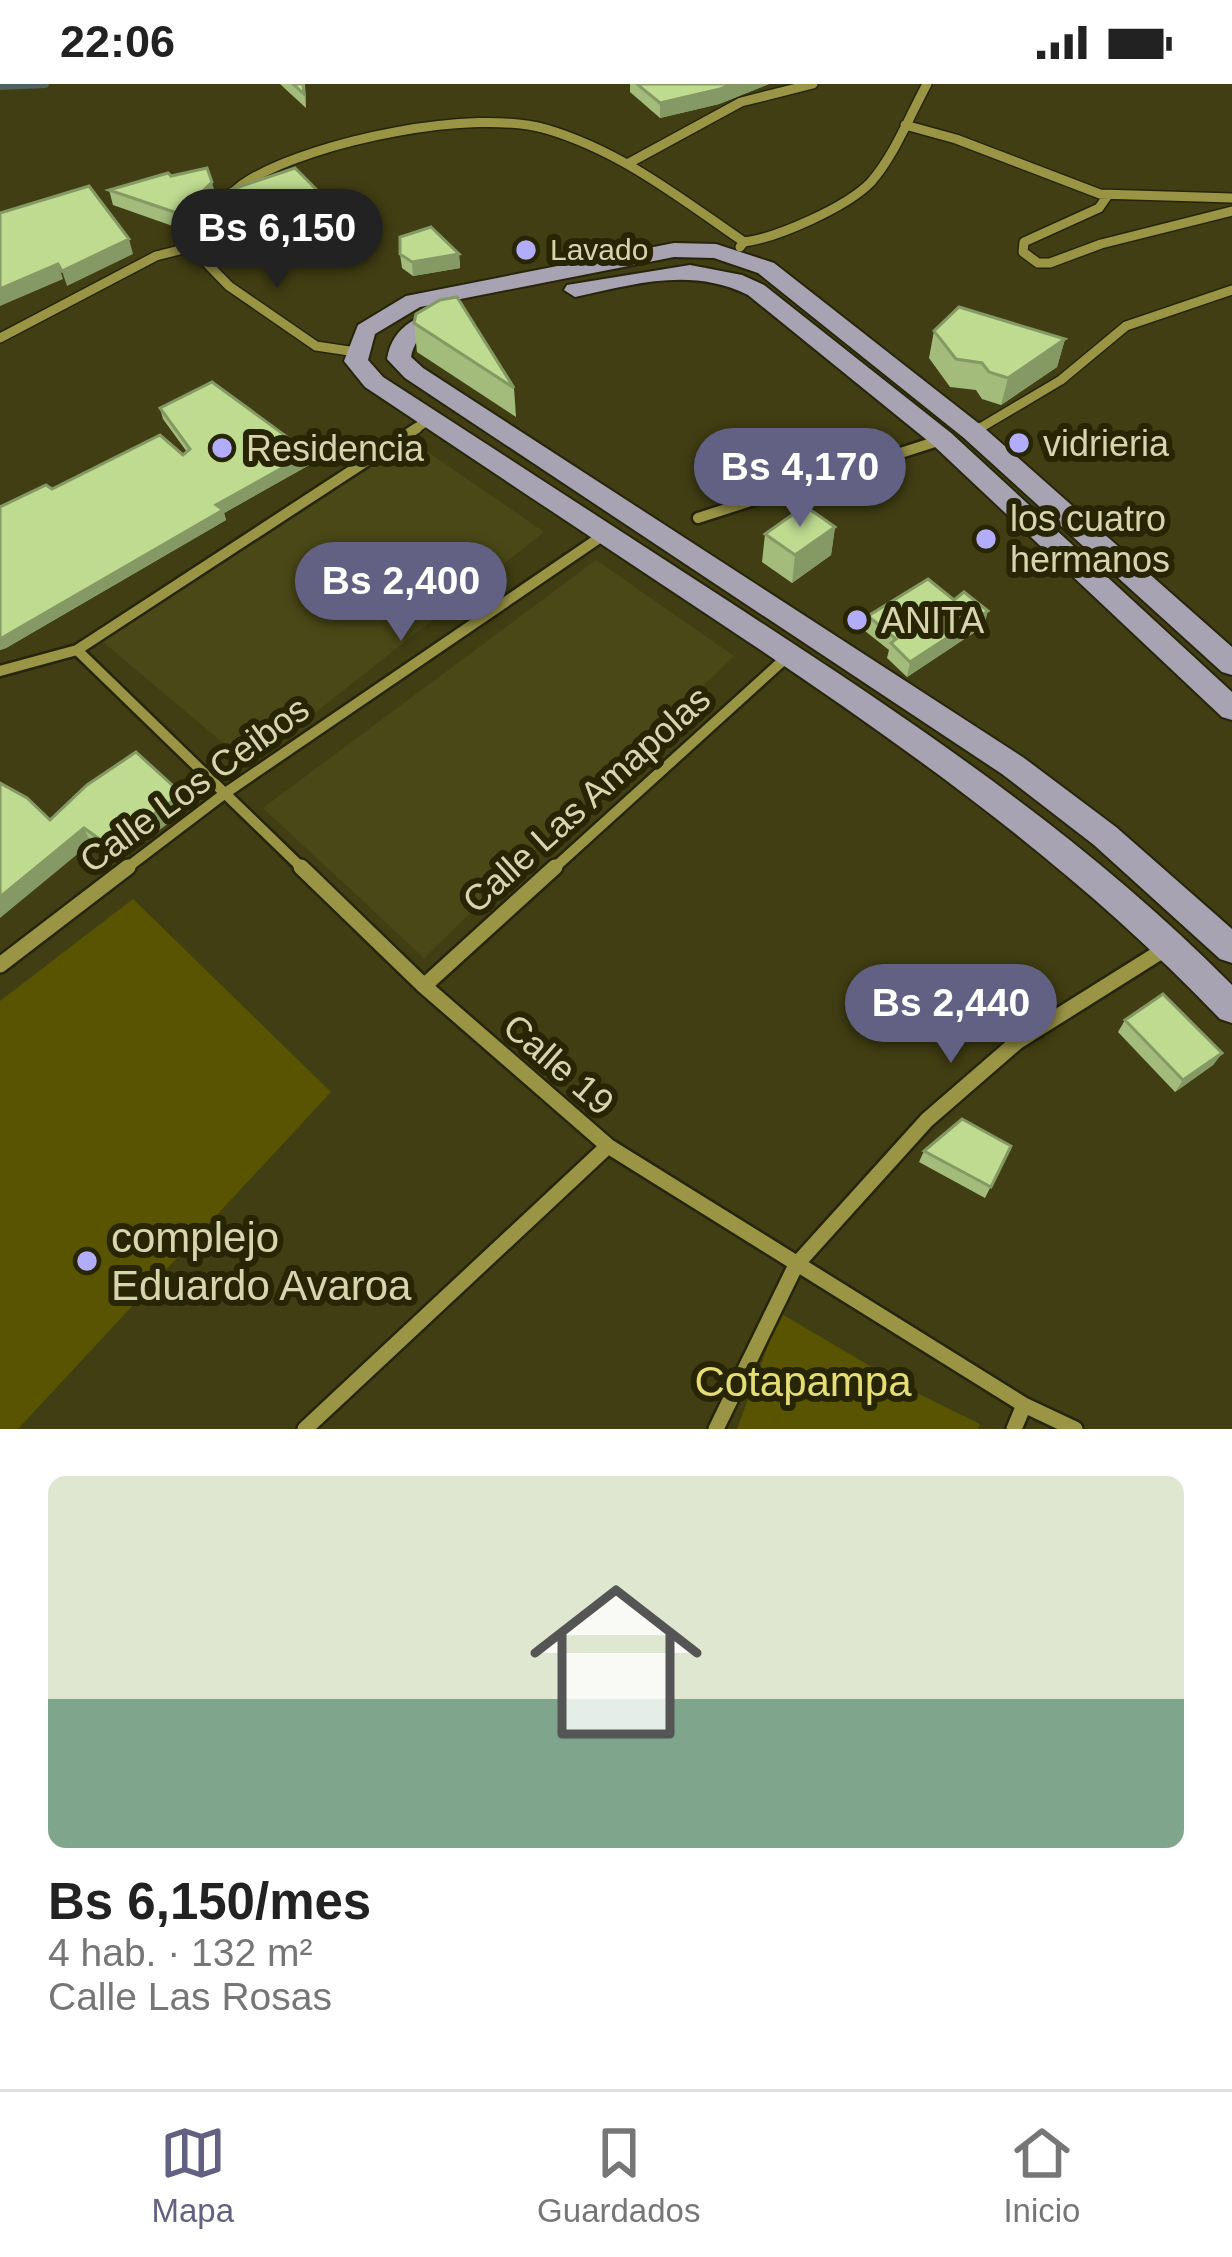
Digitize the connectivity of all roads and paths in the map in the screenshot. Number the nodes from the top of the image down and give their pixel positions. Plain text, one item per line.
1 (813, 84) edge
2 (927, 84) edge
3 (905, 124) junction
4 (629, 163) junction
5 (1108, 195) junction
6 (1232, 198) edge
7 (1232, 211) edge
8 (191, 248) junction
9 (733, 257) junction
10 (1232, 290) edge
11 (0, 338) edge
12 (399, 348) junction
13 (356, 352) junction
14 (430, 418) junction
15 (974, 432) junction
16 (942, 439) junction
17 (698, 518) dead end
18 (605, 534) junction
19 (816, 633) junction
20 (76, 650) junction
21 (788, 656) junction
22 (1232, 664) edge
23 (0, 671) edge
24 (1232, 710) edge
25 (224, 794) junction
26 (1203, 920) junction
27 (1171, 946) junction
28 (1232, 949) edge
29 (0, 965) edge
30 (424, 986) junction
31 (1232, 1007) edge
32 (608, 1146) junction
33 (796, 1265) junction
34 (1024, 1405) junction
35 (305, 1429) edge
36 (716, 1429) edge
37 (1014, 1429) edge
38 (1075, 1429) edge

1 - 4 street
2 - 3 street
3 - 5 street
3 - 9 street
4 - 8 street
4 - 9 street
5 - 6 street
5 - 7 street
8 - 11 street
8 - 13 street
9 - 12 main road
9 - 13 main road
9 - 15 main road
9 - 16 main road
10 - 15 street
12 - 13 main road
12 - 19 main road
13 - 14 main road
14 - 18 main road
14 - 20 street
15 - 16 main road
15 - 22 main road
16 - 17 street
16 - 24 main road
18 - 21 main road
18 - 25 street, Calle Los Ceibos
19 - 21 main road
19 - 26 main road
20 - 23 street
20 - 25 street, Calle 19
21 - 27 main road
21 - 30 street, Calle Las Amapolas
25 - 29 street, Calle Los Ceibos
25 - 30 street, Calle 19
26 - 27 main road
26 - 28 main road
27 - 31 main road
27 - 33 street
30 - 32 street, Calle 19
32 - 33 street, Calle 19
32 - 35 street
33 - 34 street, Calle 19
33 - 36 street
34 - 37 street
34 - 38 street, Calle 19

